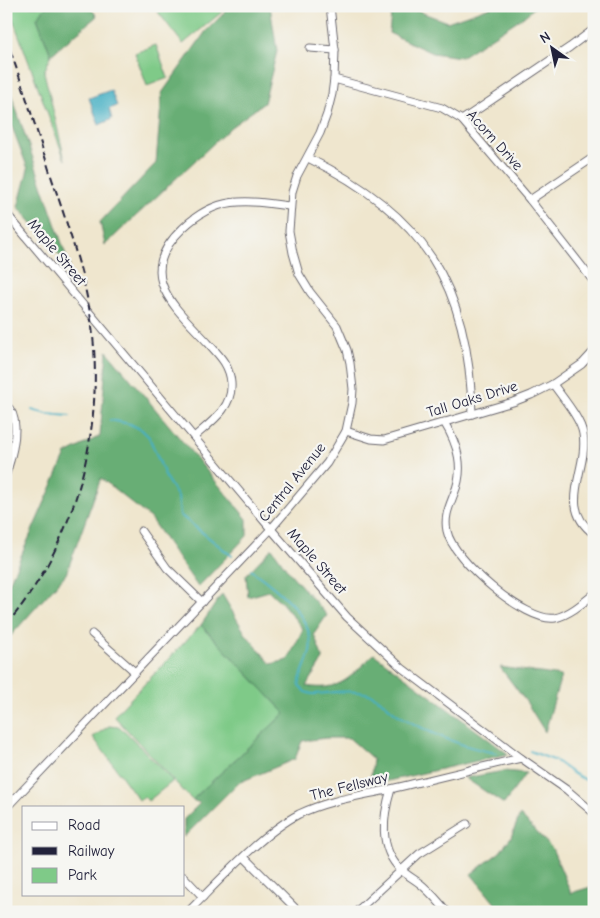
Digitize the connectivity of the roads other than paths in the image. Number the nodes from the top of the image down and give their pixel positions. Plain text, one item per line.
1 (330, 6) edge
2 (594, 29) edge
3 (310, 48) dead end
4 (335, 50) junction
5 (334, 79) junction
6 (462, 120) junction
7 (594, 157) edge
8 (308, 158) junction
9 (530, 200) junction
10 (290, 206) junction
11 (6, 213) edge
12 (594, 282) edge
13 (594, 351) edge
14 (553, 384) junction
15 (6, 406) edge
16 (472, 414) junction
17 (444, 422) junction
18 (346, 431) junction
19 (194, 437) junction
20 (6, 474) edge
21 (271, 529) junction
22 (141, 531) dead end
23 (594, 534) edge
24 (594, 594) edge
25 (202, 602) junction
26 (92, 634) dead end
27 (135, 672) junction
28 (521, 758) junction
29 (391, 789) junction
30 (6, 808) edge
31 (594, 813) edge
32 (467, 824) dead end
33 (244, 857) junction
34 (401, 869) junction
35 (185, 878) edge
36 (203, 897) junction
37 (188, 912) edge
38 (299, 912) edge
39 (356, 912) edge
40 (447, 912) edge

1 - 4 street, Central Avenue
2 - 6 street
3 - 4 street
4 - 5 street, Central Avenue
5 - 6 street, Acorn Drive
5 - 8 street, Central Avenue
6 - 9 street, Acorn Drive
7 - 9 street
8 - 10 street, Central Avenue
8 - 16 street
9 - 12 street, Acorn Drive
10 - 18 street, Central Avenue
10 - 19 street
11 - 19 street, Maple Street
13 - 14 street, Tall Oaks Drive
14 - 16 street, Tall Oaks Drive
14 - 23 street
15 - 20 street
16 - 17 street, Tall Oaks Drive
17 - 18 street, Tall Oaks Drive
17 - 24 street
18 - 21 street, Central Avenue
19 - 21 street, Maple Street
21 - 25 street, Central Avenue
21 - 28 street, Maple Street
22 - 25 street
25 - 27 street, Central Avenue
26 - 27 street
27 - 30 street, Central Avenue
28 - 29 street, The Fellsway
28 - 31 street, Maple Street
29 - 33 street, The Fellsway
29 - 34 street
32 - 34 street
33 - 36 street, The Fellsway
33 - 38 street
34 - 39 street
34 - 40 street
35 - 36 street
36 - 37 street, The Fellsway

